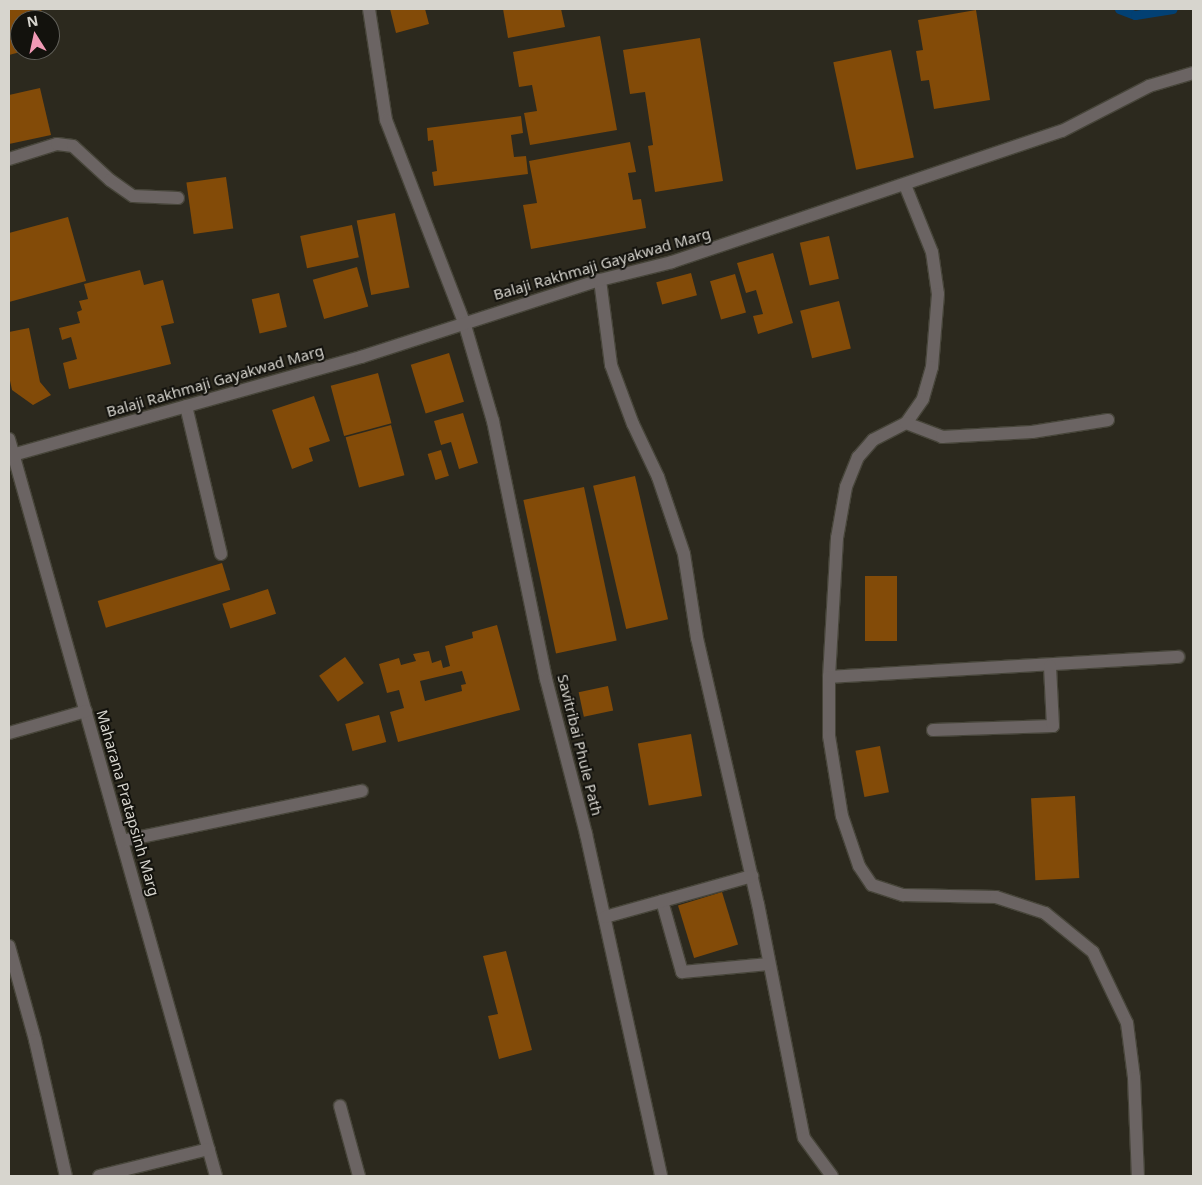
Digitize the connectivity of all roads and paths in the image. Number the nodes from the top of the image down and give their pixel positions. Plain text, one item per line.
1 (369, 9) edge
2 (1193, 73) edge
3 (9, 159) edge
4 (905, 186) junction
5 (178, 198) dead end
6 (600, 280) junction
7 (464, 322) junction
8 (186, 406) junction
9 (1108, 420) dead end
10 (906, 422) junction
11 (9, 439) edge
12 (11, 455) edge
13 (220, 554) dead end
14 (1178, 658) dead end
15 (1050, 666) junction
16 (829, 677) junction
17 (86, 711) junction
18 (933, 730) dead end
19 (9, 733) edge
20 (362, 791) dead end
21 (122, 841) junction
22 (752, 876) junction
23 (662, 901) junction
24 (604, 917) junction
25 (9, 946) edge
26 (769, 964) junction
27 (340, 1106) dead end
28 (209, 1149) junction
29 (66, 1176) edge
30 (99, 1176) edge
31 (216, 1176) edge
32 (359, 1176) edge
33 (661, 1176) edge
34 (832, 1176) edge
35 (1138, 1176) edge

1 - 7 street, Savitribai Phule Path
2 - 4 street, Balaji Rakhmaji Gayakwad Marg
3 - 5 street
4 - 6 street, Balaji Rakhmaji Gayakwad Marg
4 - 10 street
6 - 7 street, Balaji Rakhmaji Gayakwad Marg
6 - 22 street
7 - 8 street, Balaji Rakhmaji Gayakwad Marg
7 - 24 street, Savitribai Phule Path
8 - 12 street, Balaji Rakhmaji Gayakwad Marg
8 - 13 street
9 - 10 street
10 - 16 street
11 - 12 street, Maharana Pratapsinh Marg
12 - 17 street, Maharana Pratapsinh Marg
14 - 15 street
15 - 16 street
15 - 18 street
16 - 35 street
17 - 19 street
17 - 21 street, Maharana Pratapsinh Marg
20 - 21 street
21 - 28 street, Maharana Pratapsinh Marg
22 - 23 street
22 - 26 street
23 - 24 street
23 - 26 street
24 - 33 street, Savitribai Phule Path
25 - 29 street
26 - 34 street
27 - 32 street
28 - 30 street
28 - 31 street, Maharana Pratapsinh Marg

